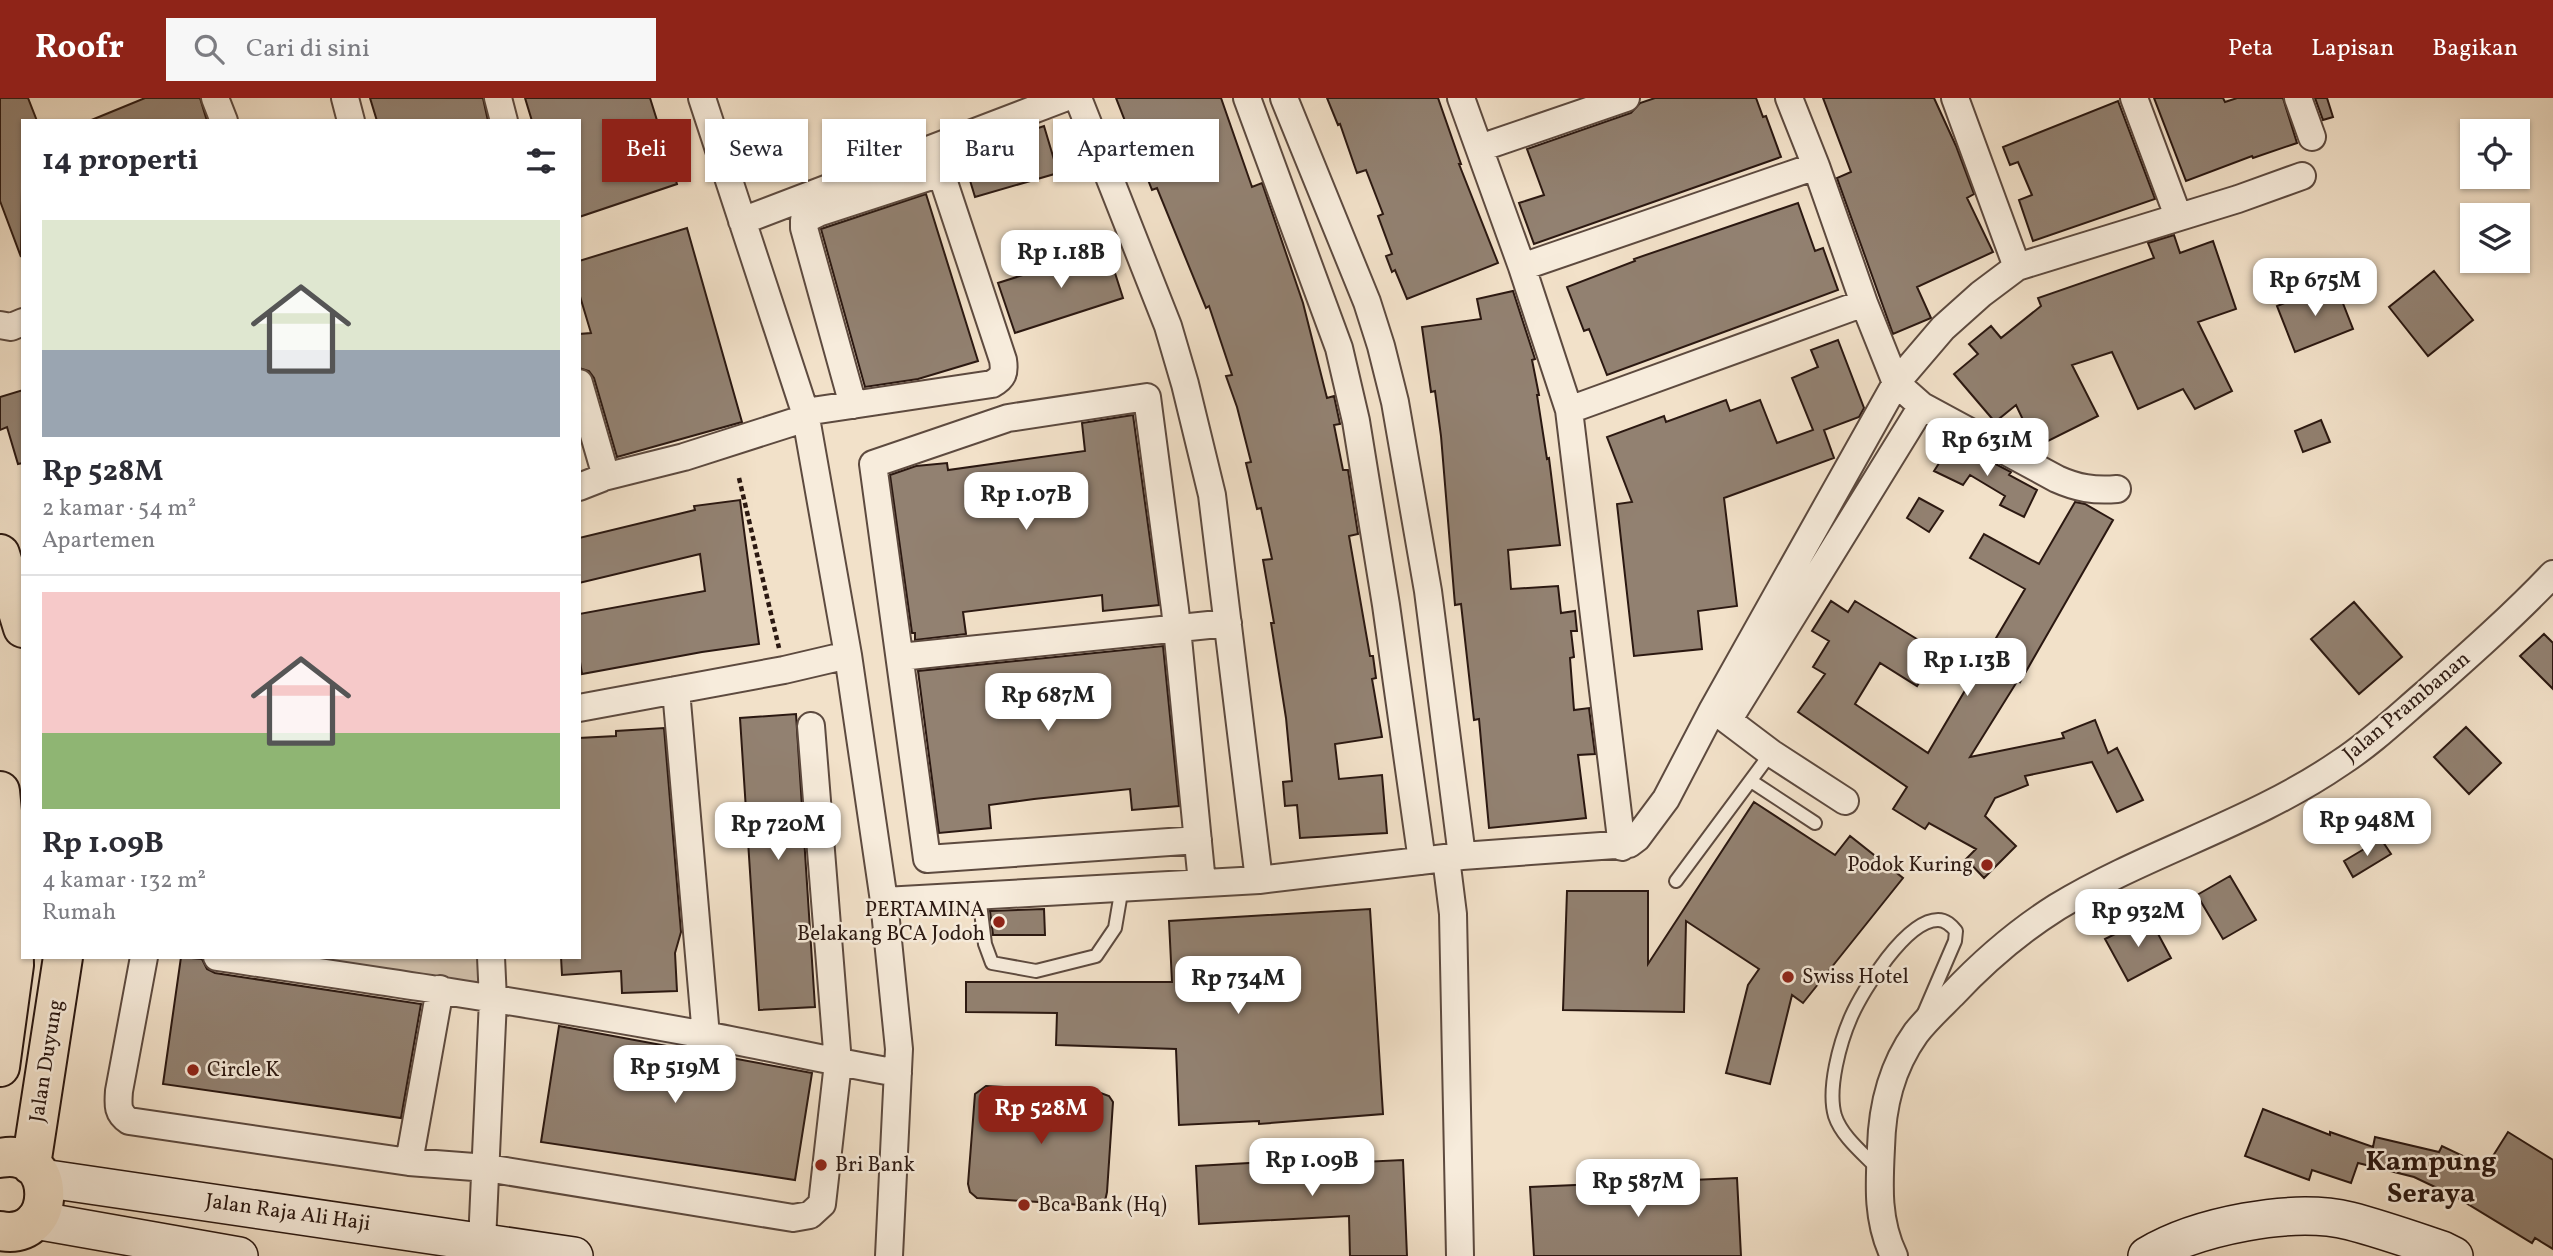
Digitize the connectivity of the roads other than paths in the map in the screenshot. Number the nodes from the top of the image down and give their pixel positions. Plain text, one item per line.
1 (215, 98) edge
2 (345, 98) edge
3 (498, 98) edge
4 (702, 98) edge
5 (1064, 98) edge
6 (1079, 98) edge
7 (1247, 98) edge
8 (1284, 98) edge
9 (1461, 98) edge
10 (1626, 98) edge
11 (1789, 98) edge
12 (1955, 98) edge
13 (2134, 98) edge
14 (2298, 98) edge
15 (223, 119) edge
16 (350, 119) edge
17 (503, 119) edge
18 (2312, 137) dead end
19 (1480, 148) junction
20 (937, 161) junction
21 (1816, 166) junction
22 (2302, 176) dead end
23 (2178, 216) junction
24 (742, 221) junction
25 (1522, 267) junction
26 (2017, 267) junction
27 (1864, 303) junction
28 (21, 323) edge
29 (0, 325) edge
30 (1896, 383) junction
31 (581, 390) edge
32 (853, 405) junction
33 (1922, 406) junction
34 (1569, 410) junction
35 (806, 415) junction
36 (604, 477) junction
37 (581, 486) edge
38 (2117, 489) dead end
39 (0, 554) edge
40 (2553, 574) edge
41 (21, 622) edge
42 (1228, 623) junction
43 (1177, 628) junction
44 (848, 655) junction
45 (900, 657) junction
46 (676, 690) junction
47 (581, 708) edge
48 (1721, 714) junction
49 (811, 726) dead end
50 (1771, 752) junction
51 (1751, 781) junction
52 (0, 791) edge
53 (1845, 801) dead end
54 (1815, 823) dead end
55 (1198, 840) junction
56 (1124, 846) junction
57 (1622, 847) junction
58 (1444, 858) junction
59 (1259, 880) junction
60 (1676, 881) dead end
61 (1202, 883) junction
62 (1122, 887) junction
63 (979, 895) junction
64 (884, 901) junction
65 (7, 941) edge
66 (63, 959) edge
67 (144, 959) edge
68 (231, 959) edge
69 (491, 959) edge
70 (440, 989) junction
71 (493, 1000) junction
72 (1916, 1032) junction
73 (706, 1035) junction
74 (838, 1063) junction
75 (0, 1067) edge
76 (898, 1073) junction
77 (410, 1162) junction
78 (24, 1167) edge
79 (487, 1167) junction
80 (1880, 1170) junction
81 (212, 1201) junction
82 (21, 1233) edge
83 (482, 1242) junction
84 (221, 1253) edge
85 (575, 1256) edge
86 (889, 1256) edge
87 (1460, 1256) edge
88 (1894, 1256) edge
89 (2147, 1256) edge
90 (2454, 1256) edge

1 - 15 street
2 - 16 street
3 - 17 street
4 - 24 street
5 - 20 street
6 - 42 street
7 - 58 street
8 - 58 street
9 - 19 street
10 - 19 street
11 - 21 street
12 - 26 street
13 - 23 street
14 - 18 street
19 - 25 street
20 - 24 street
20 - 32 street
20 - 32 street
21 - 25 street
21 - 27 street
22 - 23 street
23 - 26 street
24 - 35 street
25 - 34 street
26 - 30 street
27 - 30 street
27 - 34 street
28 - 29 street
30 - 33 street
30 - 48 street
31 - 36 street
32 - 35 street
33 - 38 street
33 - 48 street
34 - 57 street
35 - 36 street
35 - 44 street
36 - 37 street
39 - 41 highway
40 - 72 street, Jalan Prambanan
42 - 43 street
42 - 59 street
43 - 45 street
43 - 45 street
43 - 55 street
44 - 46 street
44 - 64 street
45 - 56 street
46 - 47 street
46 - 73 street
48 - 50 street
48 - 57 street
49 - 74 street
50 - 51 lane
50 - 53 street
51 - 54 lane
51 - 60 lane
52 - 65 highway
55 - 56 street
55 - 61 street
56 - 62 street
57 - 58 street
58 - 59 street
58 - 87 street
59 - 61 street
61 - 62 street
62 - 63 street
62 - 63 lane
63 - 64 street
64 - 76 street
65 - 75 highway
66 - 78 highway, Jalan Duyung
67 - 77 street
68 - 70 street
69 - 71 street
70 - 71 street
70 - 77 street
71 - 73 street
71 - 79 street
72 - 80 street, Jalan Prambanan
72 - 80 lane
73 - 74 street
74 - 76 street
74 - 79 street
76 - 86 street
77 - 79 street
78 - 81 main road, Jalan Raja Ali Haji
78 - 82 highway, Jalan Duyung
79 - 83 street
80 - 88 street, Jalan Prambanan
81 - 83 main road, Jalan Raja Ali Haji
81 - 84 main road
82 - 84 main road
83 - 85 main road, Jalan Raja Ali Haji
89 - 90 main road

